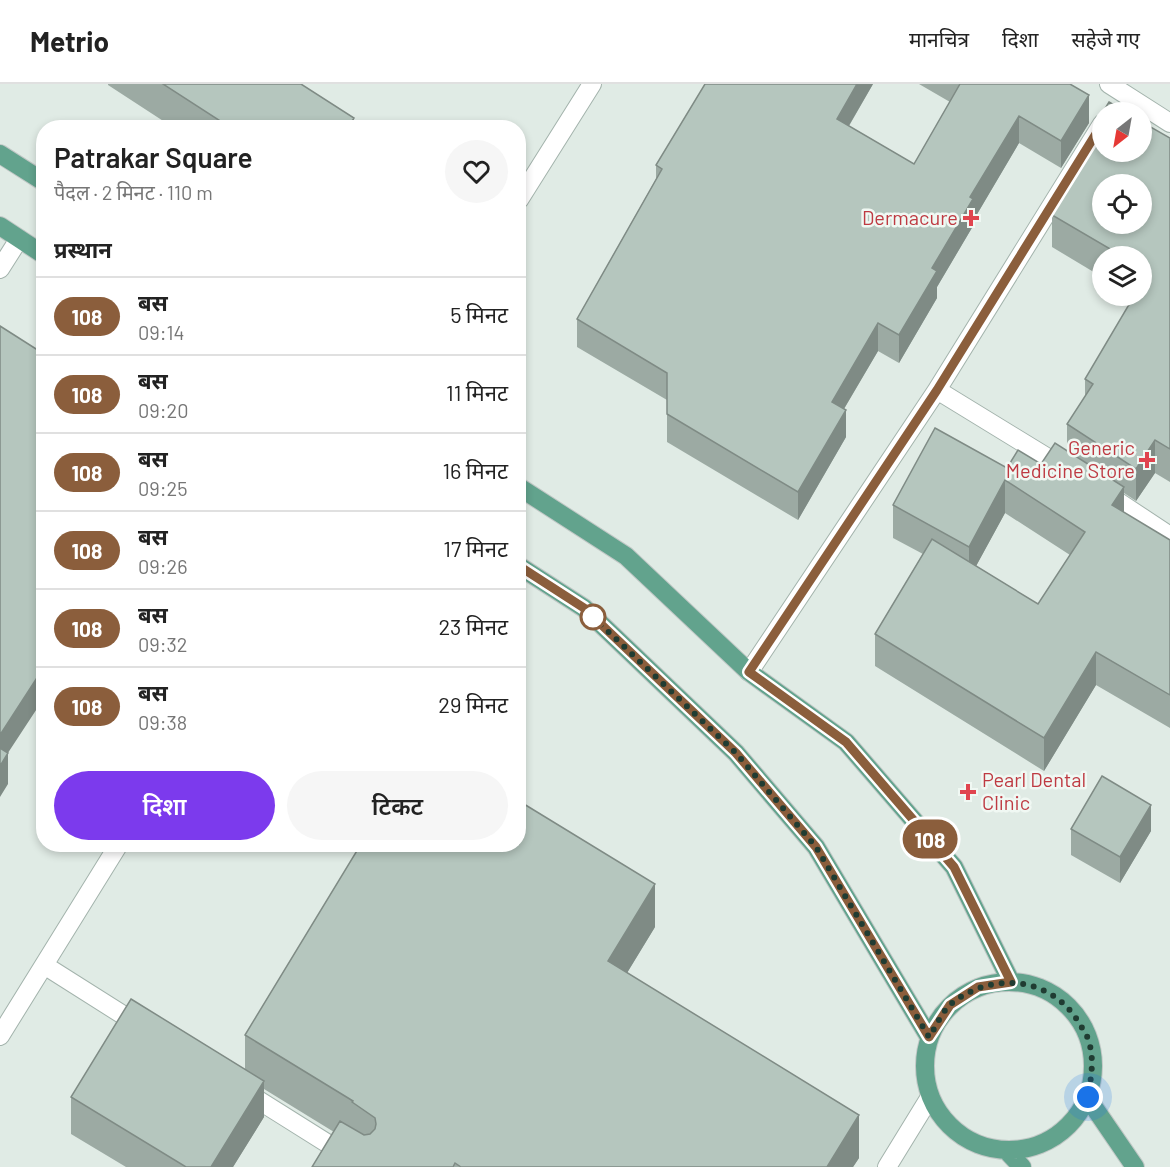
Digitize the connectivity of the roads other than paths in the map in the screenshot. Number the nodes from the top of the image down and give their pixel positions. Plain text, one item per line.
1 (592, 84) edge
2 (1118, 91) edge
3 (1170, 123) edge
4 (1092, 140) edge
5 (0, 154) edge
6 (36, 177) edge
7 (526, 189) edge
8 (0, 226) edge
9 (19, 238) junction
10 (36, 250) edge
11 (0, 269) edge
12 (937, 390) junction
13 (526, 492) edge
14 (1170, 536) edge
15 (526, 571) edge
16 (749, 672) junction
17 (114, 852) edge
18 (44, 965) junction
19 (1011, 982) junction
20 (154, 1035) edge
21 (0, 1036) edge
22 (929, 1037) junction
23 (224, 1079) edge
24 (930, 1097) junction
25 (1088, 1097) junction
26 (1006, 1150) junction
27 (365, 1167) edge
28 (887, 1167) edge
29 (1022, 1167) edge
30 (1135, 1167) edge

1 - 7 street
2 - 3 street
4 - 12 street
5 - 6 main road
8 - 9 main road
9 - 10 main road
9 - 11 street
12 - 14 street
12 - 16 street
13 - 16 main road
15 - 22 main road
16 - 19 main road
17 - 18 street
18 - 20 street
18 - 21 street
19 - 22 main road
19 - 25 main road
22 - 24 main road
23 - 27 street
24 - 26 main road
24 - 28 street
25 - 26 main road
25 - 30 main road
26 - 29 main road

